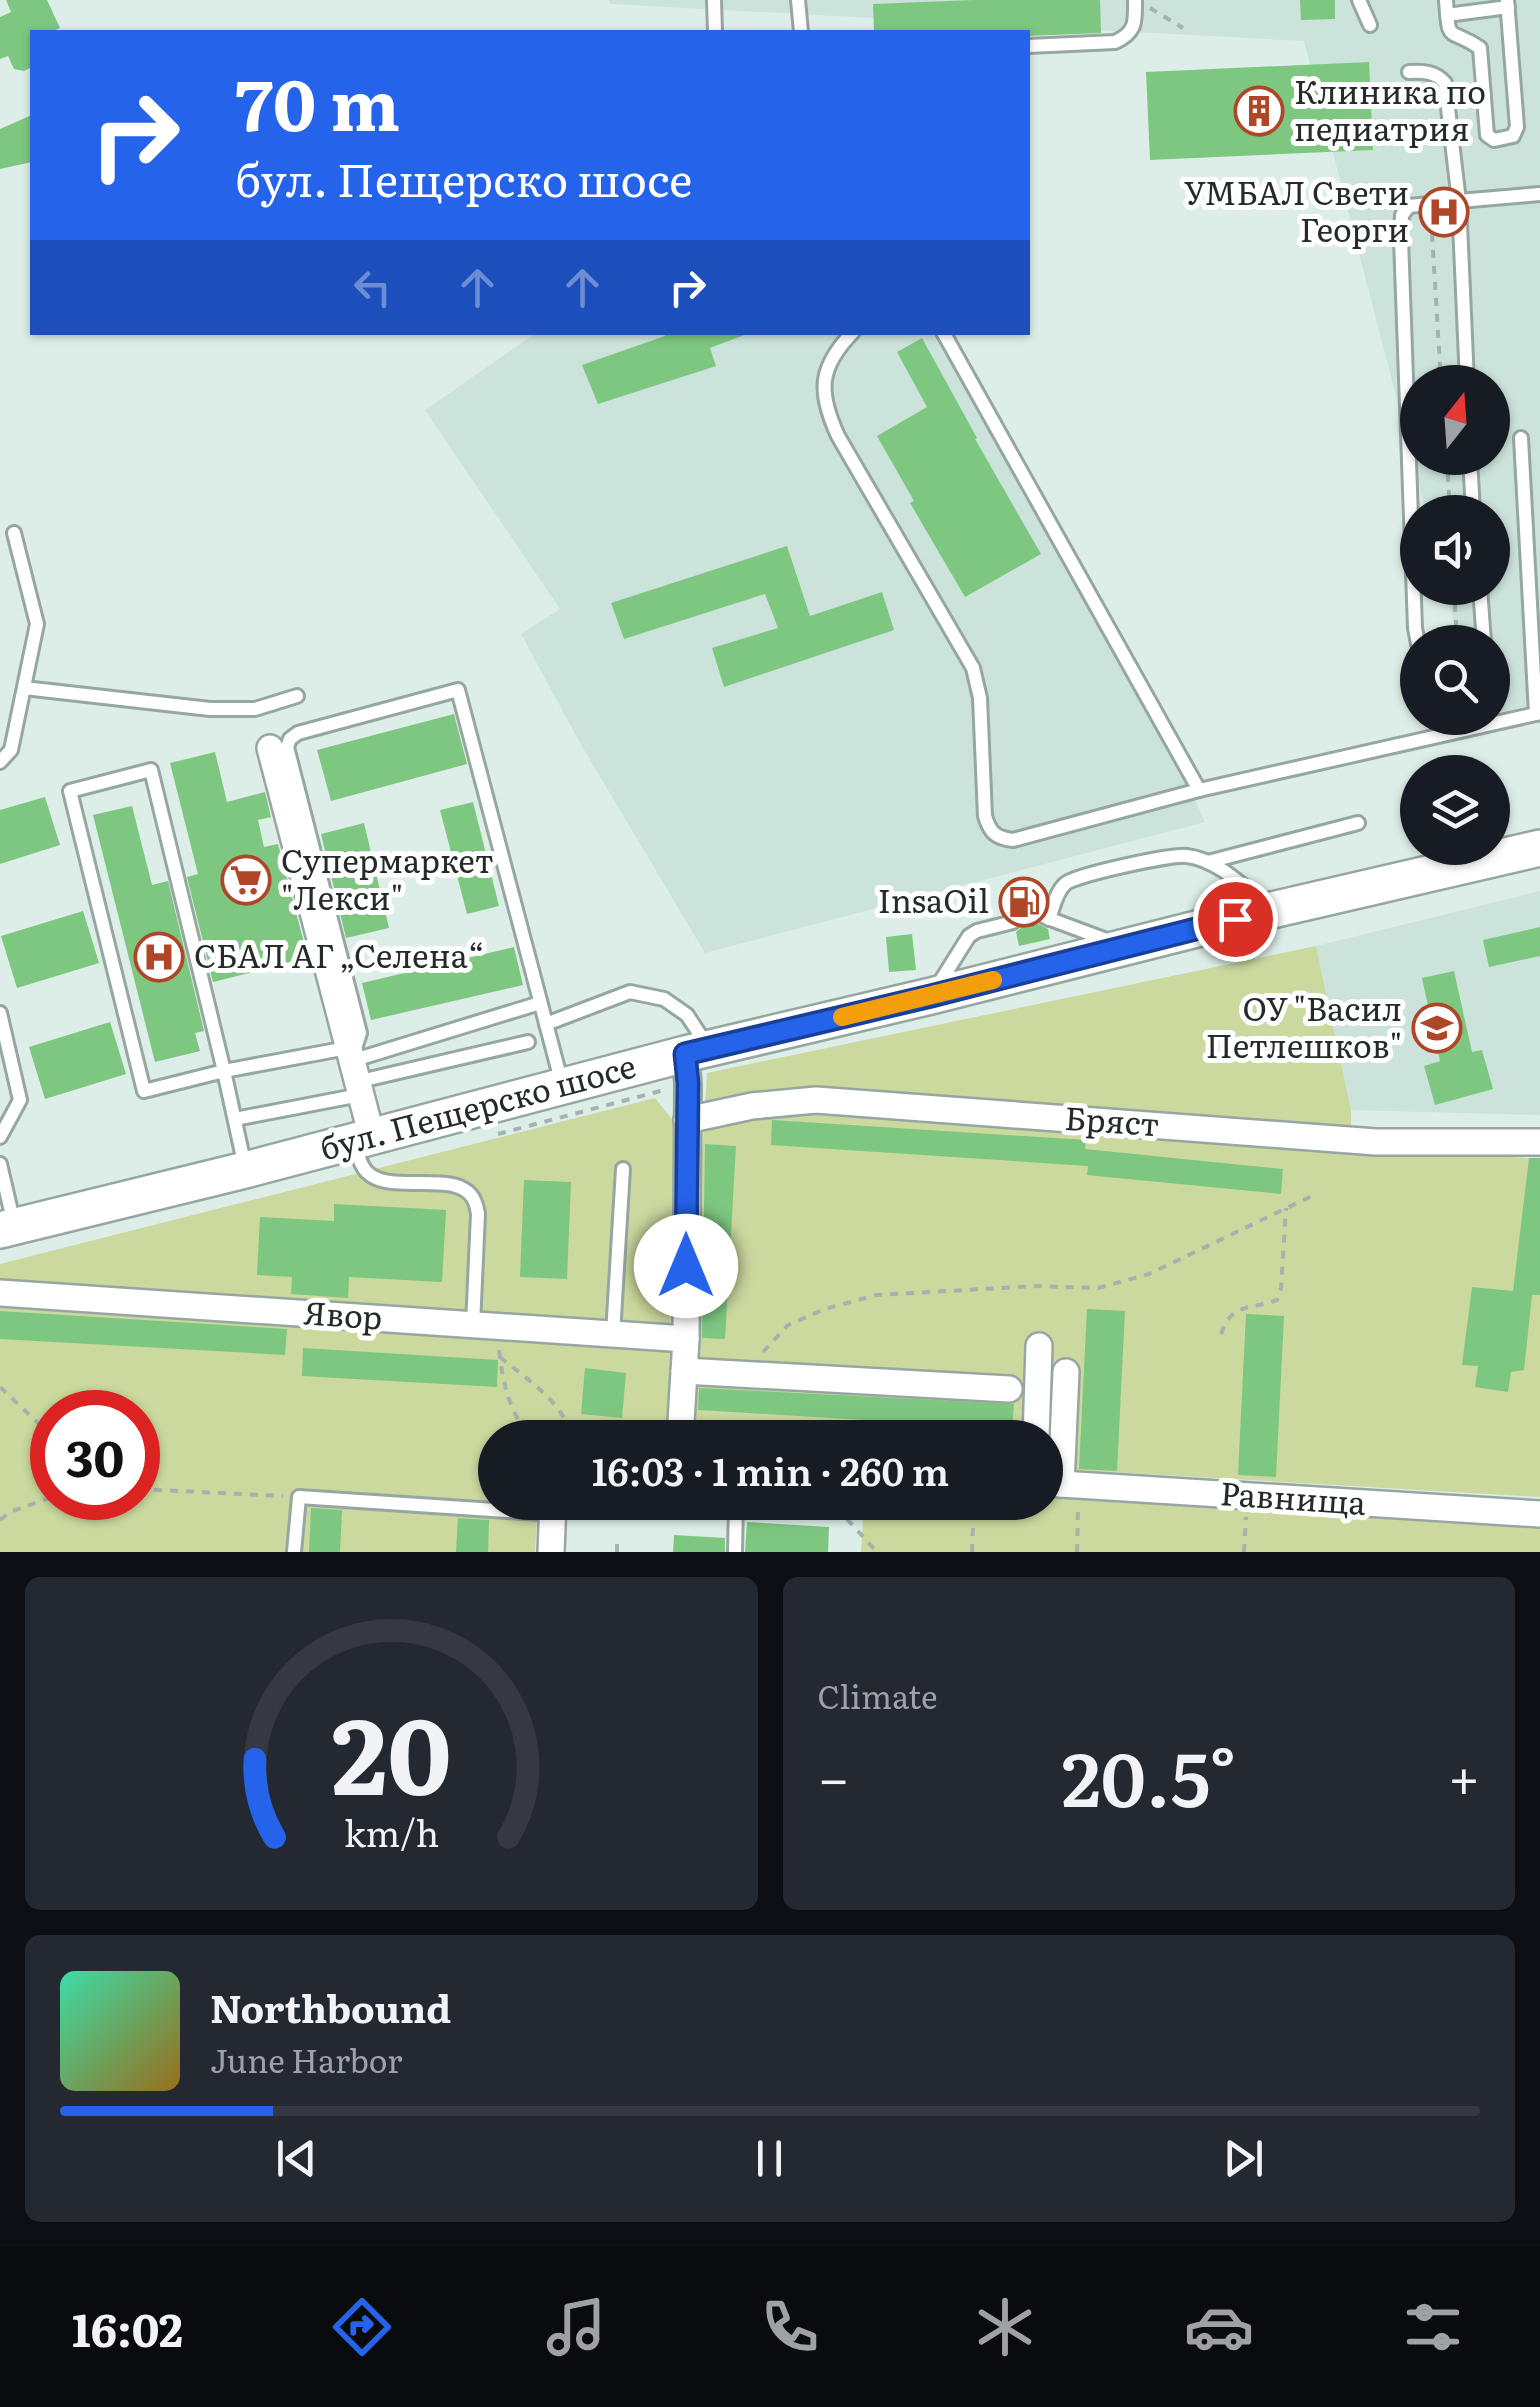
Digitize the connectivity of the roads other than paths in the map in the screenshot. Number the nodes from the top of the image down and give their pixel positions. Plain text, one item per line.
1 (714, 0) edge
2 (798, 0) edge
3 (1136, 0) edge
4 (1360, 0) edge
5 (1508, 4) edge
6 (1447, 7) edge
7 (1370, 25) dead end
8 (716, 30) edge
9 (801, 30) edge
10 (1030, 46) edge
11 (1409, 72) dead end
12 (1540, 194) edge
13 (1459, 200) junction
14 (850, 335) edge
15 (945, 335) edge
16 (1466, 365) edge
17 (1520, 438) dead end
18 (14, 533) dead end
19 (1534, 566) edge
20 (1415, 625) edge
21 (24, 688) junction
22 (297, 696) dead end
23 (1538, 714) edge
24 (1510, 720) edge
25 (1444, 735) edge
26 (270, 748) dead end
27 (0, 762) edge
28 (1199, 790) junction
29 (1358, 824) dead end
30 (1540, 848) edge
31 (1208, 862) junction
32 (1272, 910) junction
33 (1013, 922) dead end
34 (1124, 946) junction
35 (931, 996) junction
36 (540, 1003) junction
37 (0, 1013) edge
38 (546, 1024) junction
39 (528, 1042) dead end
40 (697, 1052) junction
41 (224, 1071) junction
42 (353, 1071) junction
43 (563, 1086) junction
44 (235, 1119) junction
45 (687, 1120) junction
46 (0, 1137) edge
47 (363, 1139) junction
48 (1540, 1142) edge
49 (0, 1164) edge
50 (623, 1169) dead end
51 (245, 1170) junction
52 (7, 1228) edge
53 (0, 1293) edge
54 (485, 1326) junction
55 (613, 1334) junction
56 (686, 1339) junction
57 (1039, 1346) dead end
58 (684, 1371) junction
59 (1057, 1381) junction
60 (1010, 1389) dead end
61 (681, 1420) edge
62 (1043, 1420) edge
63 (1059, 1420) edge
64 (1063, 1484) edge
65 (478, 1505) edge
66 (1540, 1514) edge
67 (552, 1520) edge
68 (736, 1520) edge
69 (294, 1552) edge
70 (551, 1552) edge
71 (735, 1552) edge

1 - 8 lane
2 - 9 lane
3 - 10 lane
4 - 7 lane
5 - 6 lane
5 - 6 lane
11 - 13 lane
12 - 13 lane
13 - 16 lane
13 - 20 lane
14 - 28 lane
15 - 28 lane
17 - 19 lane
18 - 21 lane
19 - 23 lane
21 - 22 lane
21 - 27 lane
23 - 24 lane
25 - 28 lane
26 - 42 street
29 - 31 lane
30 - 32 main road, бул. Пещерско шосе
31 - 32 lane
31 - 34 lane
32 - 34 main road, бул. Пещерско шосе
33 - 35 lane
34 - 35 main road, бул. Пещерско шосе
35 - 40 main road, бул. Пещерско шосе
36 - 38 lane
36 - 42 lane
36 - 42 lane
37 - 46 lane
38 - 40 lane
38 - 43 lane
39 - 42 lane
40 - 43 main road, бул. Пещерско шосе
40 - 45 street
41 - 41 lane
41 - 42 lane
41 - 44 lane
42 - 44 lane
42 - 47 street
43 - 47 main road, бул. Пещерско шосе
44 - 51 lane
45 - 48 street, Бряст
45 - 56 street
47 - 51 main road, бул. Пещерско шосе
47 - 54 lane
49 - 52 lane
50 - 55 lane
51 - 52 main road, бул. Пещерско шосе
53 - 54 street, Явор
54 - 55 street, Явор
55 - 56 street, Явор
56 - 58 street
57 - 59 street
58 - 60 street
58 - 61 street
59 - 62 street
59 - 63 street
64 - 66 street, Равнища
65 - 69 lane
67 - 70 street
68 - 71 lane

